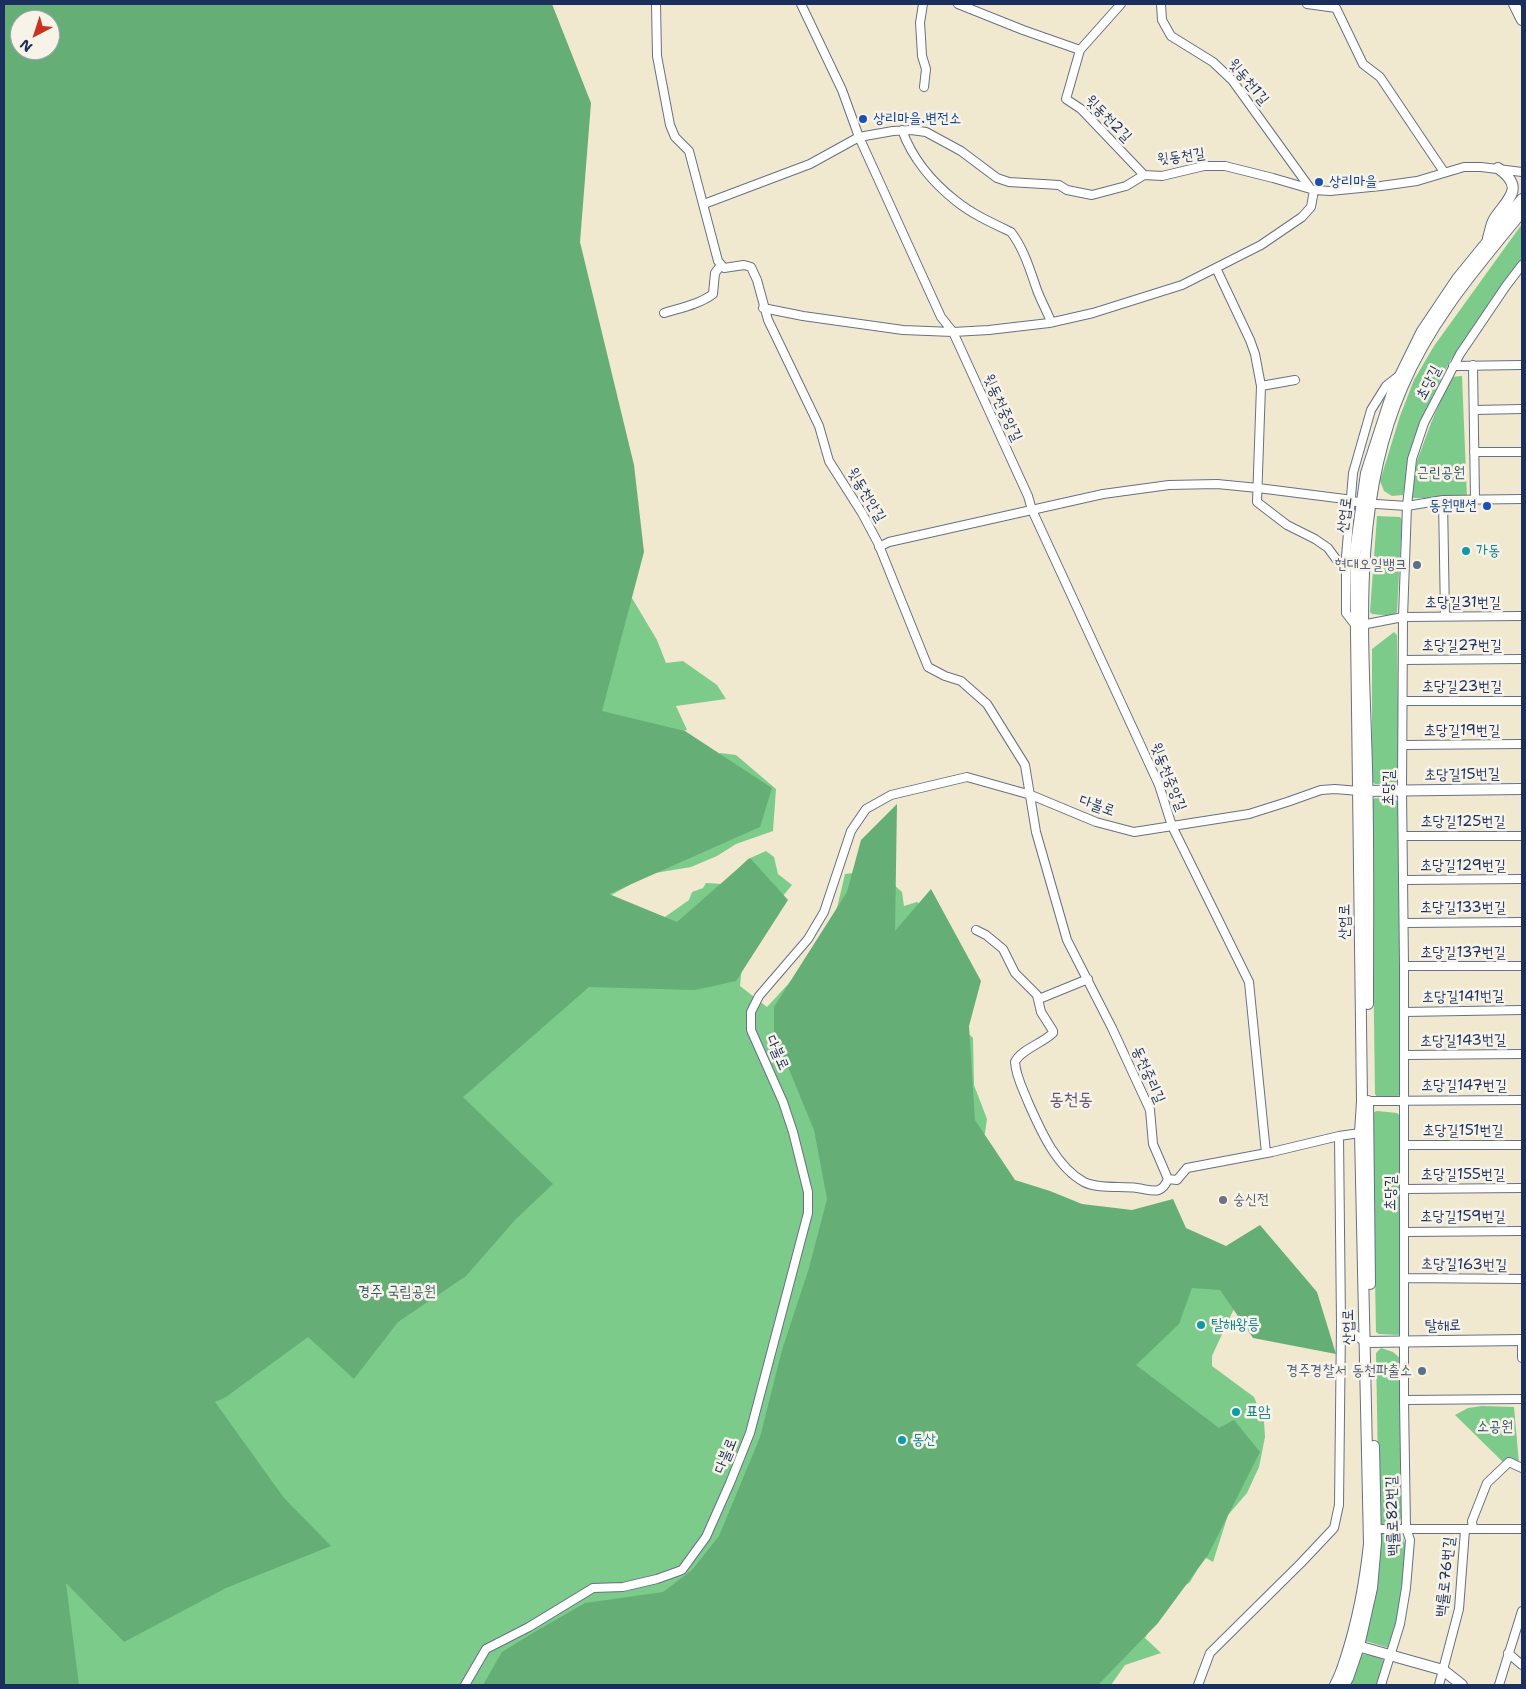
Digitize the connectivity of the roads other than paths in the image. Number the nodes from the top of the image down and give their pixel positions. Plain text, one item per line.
1 (656, 4) edge
2 (801, 4) edge
3 (923, 4) edge
4 (958, 4) edge
5 (1121, 4) edge
6 (1161, 4) edge
7 (1307, 4) edge
8 (1514, 4) edge
9 (1522, 20) edge
10 (1080, 50) junction
11 (924, 87) dead end
12 (902, 130) junction
13 (859, 137) junction
14 (1498, 168) junction
15 (1444, 172) junction
16 (1522, 172) edge
17 (1144, 175) junction
18 (1312, 189) junction
19 (1522, 199) edge
20 (704, 204) junction
21 (1522, 212) edge
22 (1487, 243) junction
23 (721, 265) junction
24 (1522, 265) edge
25 (1216, 268) junction
26 (763, 308) junction
27 (664, 313) dead end
28 (1051, 322) junction
29 (952, 332) junction
30 (1473, 365) junction
31 (1522, 365) edge
32 (1454, 366) junction
33 (1400, 374) junction
34 (1295, 380) dead end
35 (1261, 386) junction
36 (1522, 409) edge
37 (1474, 410) junction
38 (1474, 452) junction
39 (1522, 452) edge
40 (1258, 488) junction
41 (1522, 499) edge
42 (1350, 500) junction
43 (1443, 500) junction
44 (1475, 500) junction
45 (1365, 503) junction
46 (1407, 506) junction
47 (1032, 510) junction
48 (879, 547) junction
49 (1346, 564) junction
50 (1403, 616) junction
51 (1445, 616) junction
52 (1522, 616) edge
53 (1360, 625) junction
54 (1522, 659) edge
55 (1403, 660) junction
56 (1403, 701) junction
57 (1522, 701) edge
58 (1522, 744) edge
59 (1403, 745) junction
60 (1522, 789) edge
61 (1402, 790) junction
62 (1363, 791) junction
63 (1031, 795) junction
64 (1172, 826) junction
65 (1403, 836) junction
66 (1522, 836) edge
67 (1522, 879) edge
68 (1403, 880) junction
69 (1404, 922) junction
70 (1522, 922) edge
71 (976, 930) dead end
72 (1404, 966) junction
73 (1522, 966) edge
74 (1088, 980) junction
75 (1039, 999) junction
76 (1522, 1010) edge
77 (1404, 1012) junction
78 (1522, 1054) edge
79 (1405, 1055) junction
80 (1405, 1100) junction
81 (1522, 1100) edge
82 (1365, 1101) junction
83 (1360, 1133) junction
84 (1339, 1136) junction
85 (1405, 1145) junction
86 (1522, 1145) edge
87 (1266, 1153) junction
88 (1168, 1179) junction
89 (1522, 1188) edge
90 (1404, 1189) junction
91 (1522, 1231) edge
92 (1405, 1232) junction
93 (1405, 1278) junction
94 (1522, 1279) edge
95 (1341, 1324) junction
96 (1522, 1340) edge
97 (1404, 1341) junction
98 (1368, 1342) junction
99 (1522, 1358) edge
100 (1522, 1399) edge
101 (1404, 1400) junction
102 (1522, 1468) edge
103 (1376, 1528) junction
104 (1406, 1528) junction
105 (1522, 1529) edge
106 (1469, 1530) junction
107 (1522, 1611) edge
108 (1355, 1645) junction
109 (1508, 1653) junction
110 (1390, 1655) junction
111 (1522, 1665) edge
112 (1443, 1670) junction
113 (465, 1685) edge
114 (1198, 1685) edge
115 (1335, 1685) edge
116 (1344, 1685) edge
117 (1381, 1685) edge
118 (1439, 1685) edge
119 (1462, 1685) edge
120 (1499, 1685) edge

1 - 20 street
2 - 13 street, 윗동천중앙길
3 - 11 street
4 - 10 street
5 - 10 street, 윗동천2길
6 - 18 street, 윗동천1길
7 - 15 street
8 - 9 street
10 - 17 street, 윗동천2길
12 - 13 street, 윗동천길
12 - 17 street, 윗동천길
12 - 28 street
13 - 20 street, 윗동천길
13 - 29 street, 윗동천중앙길
14 - 15 street, 윗동천길
14 - 16 street, 윗동천길
14 - 22 street
15 - 18 street, 윗동천길
17 - 18 street, 윗동천길
18 - 25 street
19 - 22 street, 산업로
20 - 23 street
21 - 45 street, 산업로
22 - 33 street, 산업로
23 - 26 street, 윗동천안길
23 - 27 street
24 - 32 street, 초당길
25 - 28 street
25 - 35 street
26 - 29 street
26 - 48 street, 윗동천안길
28 - 29 street
29 - 47 street, 윗동천중앙길
30 - 31 street
30 - 32 street
30 - 37 street
32 - 46 street, 초당길
33 - 42 street
33 - 45 street, 산업로
34 - 35 street
35 - 40 street
36 - 37 street
37 - 38 street
38 - 39 street
38 - 44 street
40 - 42 street
40 - 47 street
40 - 49 street
41 - 44 street
42 - 45 street
42 - 49 street
43 - 44 street
43 - 46 street
43 - 51 street
45 - 46 street
45 - 53 street, 산업로
46 - 50 street, 초당길
47 - 48 street
47 - 64 street, 윗동천중앙길
48 - 63 street, 윗동천안길
49 - 53 street
50 - 51 street, 초당길31번길
50 - 53 street, 초당길31번길
50 - 55 street, 초당길
51 - 52 street, 초당길31번길
53 - 62 street, 산업로
54 - 55 street, 초당길27번길
55 - 56 street, 초당길
56 - 57 street, 초당길23번길
56 - 59 street, 초당길
58 - 59 street, 초당길19번길
59 - 61 street, 초당길
60 - 61 street, 초당길15번길
61 - 62 street, 초당길15번길
61 - 65 street, 초당길
62 - 64 street, 다불로
62 - 82 street, 산업로
63 - 64 street, 다불로
63 - 74 street, 동천중리길
63 - 113 street, 다불로
64 - 87 street, 윗동천중앙길
65 - 66 street, 초당길125번길
65 - 68 street, 초당길
67 - 68 street, 초당길129번길
68 - 69 street, 초당길
69 - 70 street, 초당길133번길
69 - 72 street, 초당길
71 - 75 street
72 - 73 street, 초당길137번길
72 - 77 street, 초당길
74 - 75 street
74 - 88 street, 동천중리길
75 - 88 street
76 - 77 street, 초당길141번길
77 - 79 street, 초당길
78 - 79 street, 초당길143번길
79 - 80 street, 초당길
80 - 81 street, 초당길147번길
80 - 82 street, 초당길147번길
80 - 85 street, 초당길
82 - 83 street, 산업로
82 - 98 street, 산업로
83 - 84 street
83 - 98 street, 산업로
84 - 87 street
84 - 95 street
85 - 86 street, 초당길151번길
85 - 90 street, 초당길
87 - 88 street
89 - 90 street, 초당길155번길
90 - 92 street, 초당길
91 - 92 street, 초당길159번길
92 - 93 street, 초당길
93 - 94 street, 초당길163번길
93 - 97 street, 초당길
95 - 98 street
95 - 114 street
96 - 97 street, 탈해로
96 - 99 street
97 - 98 street, 탈해로
97 - 101 street, 백률로82번길
98 - 103 street, 산업로
98 - 108 street, 산업로
100 - 101 street
101 - 104 street, 백률로82번길
102 - 106 street, 백률로76번길
103 - 104 street
103 - 108 street, 산업로
104 - 106 street
104 - 110 street, 백률로82번길
105 - 106 street
106 - 112 street, 백률로76번길
107 - 109 street
108 - 110 street
108 - 115 street, 산업로
108 - 116 street, 산업로
109 - 111 street
109 - 120 street
110 - 112 street
110 - 117 street, 백률로82번길
112 - 118 street, 백률로76번길
112 - 119 street

